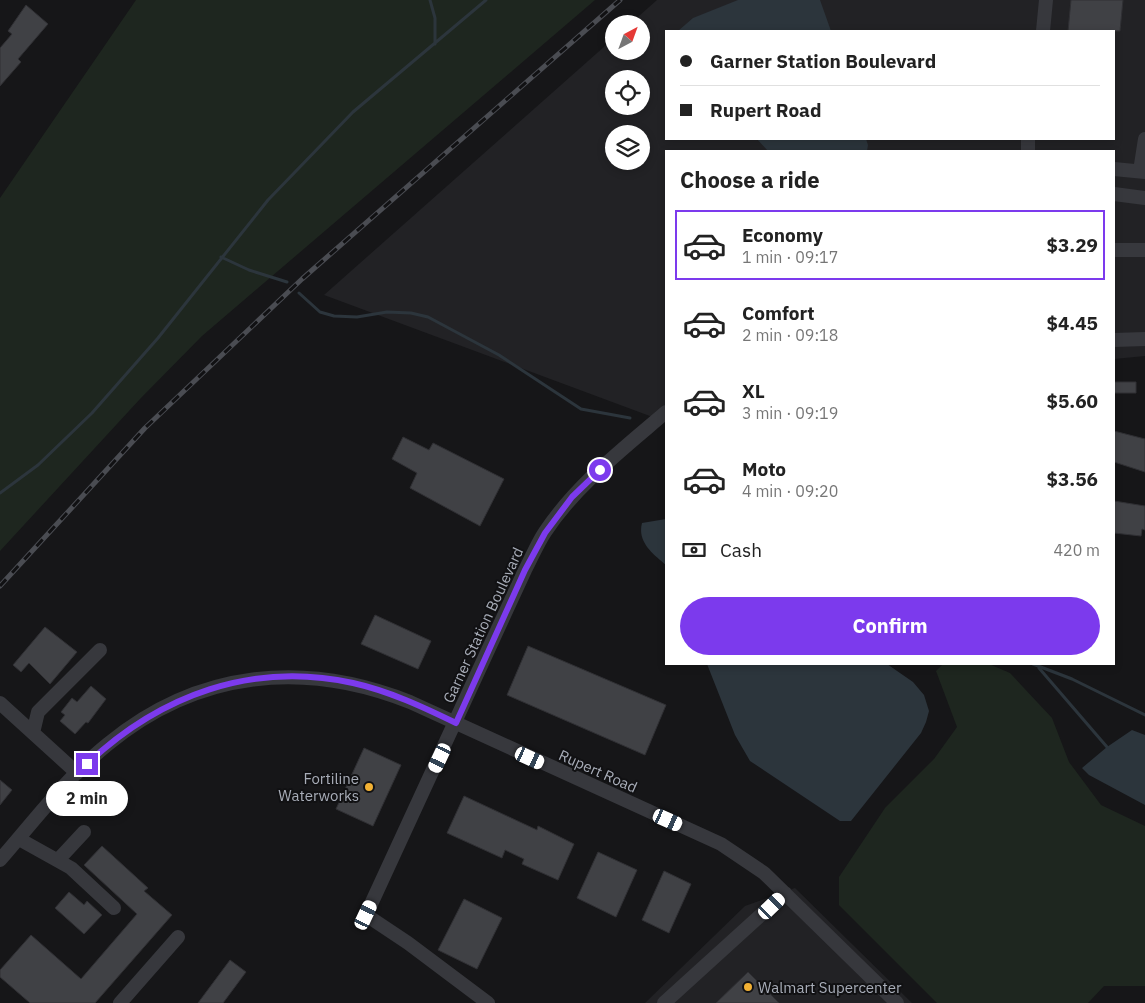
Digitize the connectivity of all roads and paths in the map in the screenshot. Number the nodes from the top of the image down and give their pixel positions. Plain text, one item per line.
1 (1046, 0) edge
2 (1043, 30) edge
3 (1145, 139) edge
4 (1115, 169) edge
5 (1143, 172) edge
6 (1115, 194) edge
7 (1145, 198) edge
8 (1115, 250) edge
9 (1145, 250) edge
10 (1145, 339) edge
11 (1115, 340) edge
12 (665, 413) edge
13 (100, 650) dead end
14 (0, 703) edge
15 (456, 723) junction
16 (33, 733) junction
17 (77, 773) junction
18 (84, 832) dead end
19 (19, 839) junction
20 (0, 860) edge
21 (58, 860) junction
22 (785, 893) junction
23 (114, 908) dead end
24 (178, 937) dead end
25 (120, 1003) edge
26 (488, 1003) edge
27 (664, 1003) edge
28 (896, 1003) edge

1 - 2 street
3 - 5 street
4 - 5 street
6 - 7 street
8 - 9 street
10 - 11 street
12 - 15 street, Garner Station Boulevard
13 - 16 street
14 - 16 street
15 - 17 street, Rupert Road
15 - 22 street, Rupert Road
15 - 26 street, Garner Station Boulevard
16 - 17 street
17 - 19 street, Rupert Road
18 - 21 street
19 - 20 street, Rupert Road
19 - 21 street
21 - 23 street
22 - 27 street
22 - 28 street, Rupert Road
24 - 25 street

